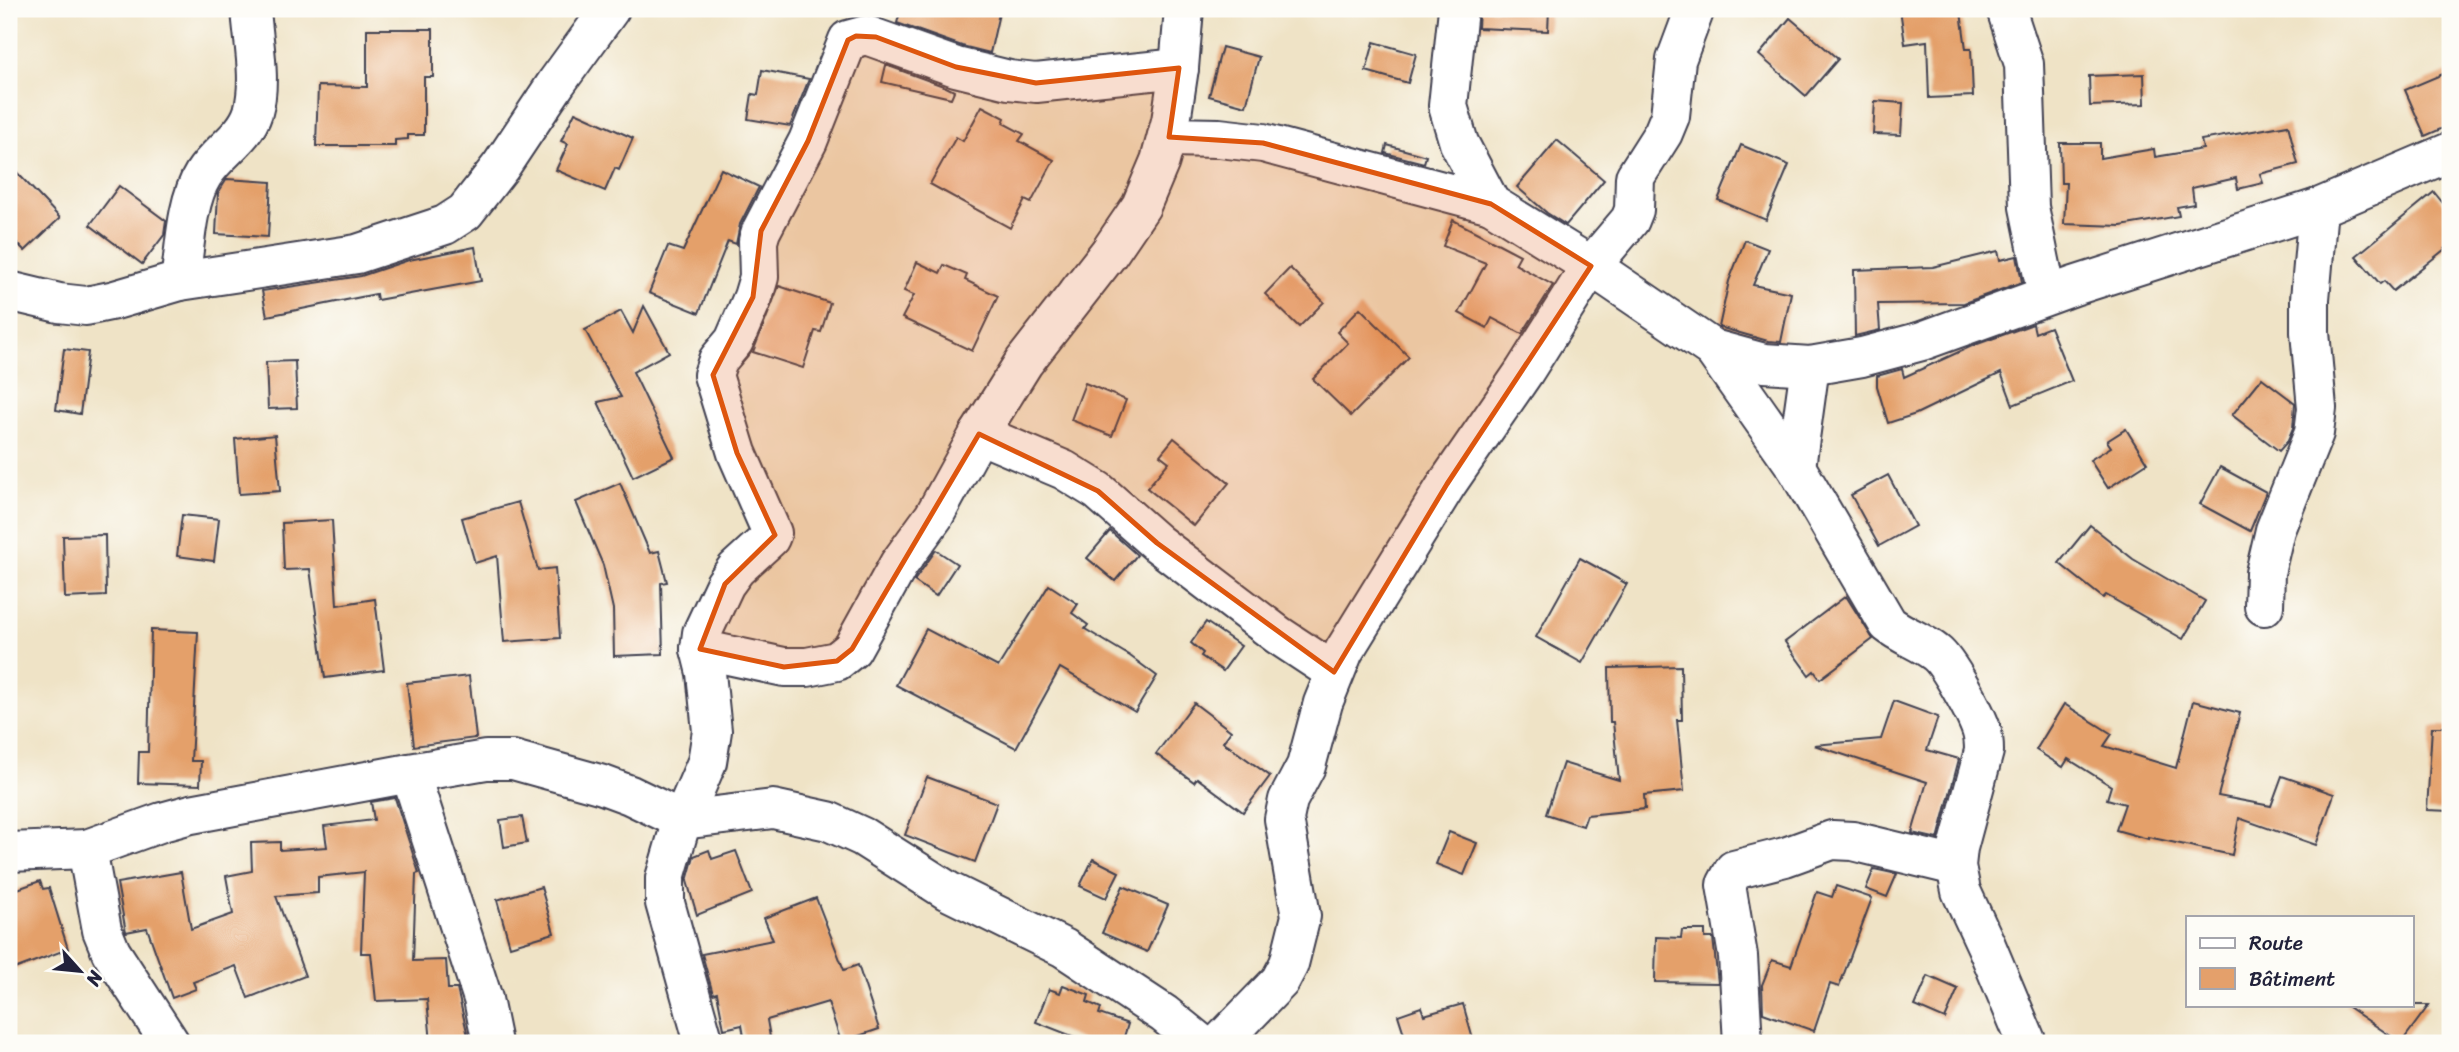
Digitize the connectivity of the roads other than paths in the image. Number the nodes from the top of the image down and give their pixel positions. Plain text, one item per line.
1 (251, 9) edge
2 (610, 9) edge
3 (1184, 9) edge
4 (1458, 9) edge
5 (1695, 9) edge
6 (2006, 9) edge
7 (1179, 68) junction
8 (1167, 137) junction
9 (2450, 152) edge
10 (1491, 204) junction
11 (2318, 208) junction
12 (1591, 266) junction
13 (180, 281) junction
14 (9, 291) edge
15 (2047, 295) junction
16 (1713, 349) junction
17 (1810, 366) junction
18 (979, 434) junction
19 (1796, 467) junction
20 (2264, 606) dead end
21 (700, 649) junction
22 (1334, 672) junction
23 (410, 773) junction
24 (682, 820) junction
25 (87, 849) junction
26 (9, 852) edge
27 (1956, 866) junction
28 (170, 1043) edge
29 (492, 1043) edge
30 (704, 1043) edge
31 (1200, 1043) edge
32 (1220, 1043) edge
33 (1743, 1043) edge
34 (2026, 1043) edge

1 - 13 street
2 - 13 street
3 - 7 street
4 - 10 street
5 - 12 street
6 - 15 street
7 - 8 street
7 - 21 street
8 - 10 street
8 - 18 street
9 - 11 street
10 - 12 street
11 - 15 street
11 - 20 street
12 - 16 street
12 - 22 street
13 - 14 street
15 - 17 street
16 - 17 street
16 - 19 street
17 - 19 street
18 - 21 street
18 - 22 street
19 - 27 street
21 - 24 street
22 - 32 street
23 - 24 street
23 - 25 street
23 - 29 street
24 - 30 street
24 - 31 street
25 - 26 street
25 - 28 street
27 - 33 street
27 - 34 street

